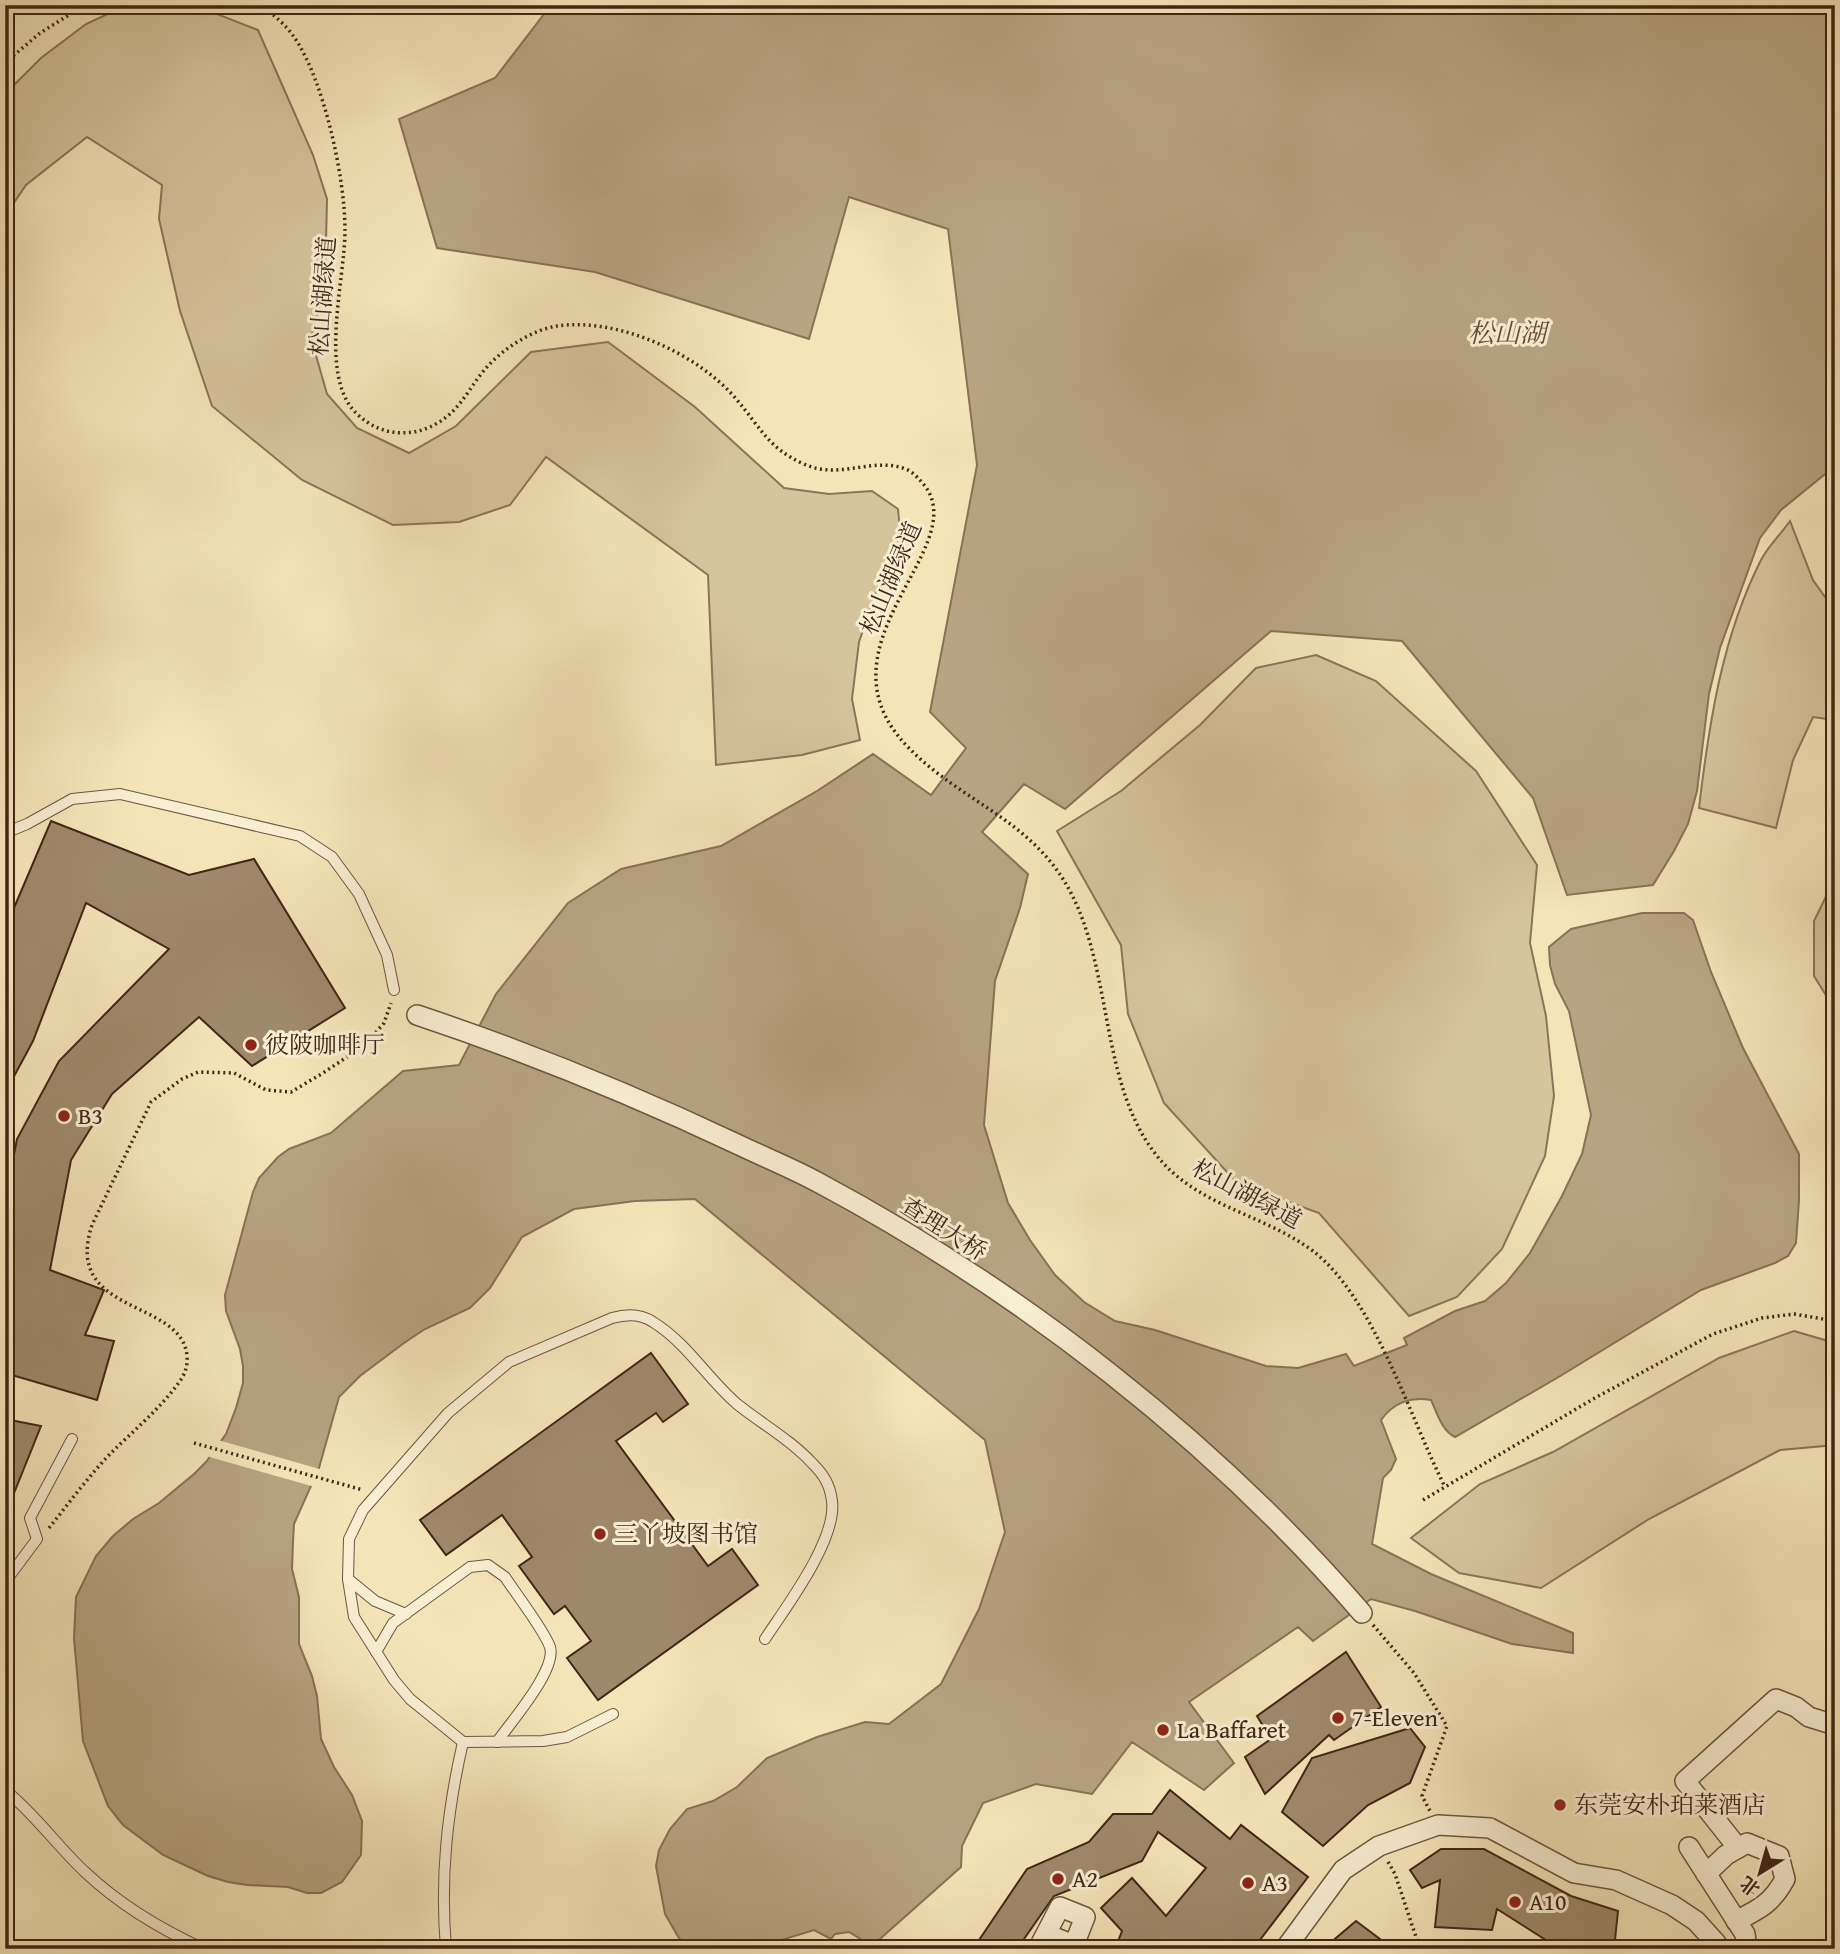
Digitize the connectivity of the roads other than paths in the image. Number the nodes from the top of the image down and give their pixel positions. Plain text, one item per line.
1 (5, 833) edge
2 (394, 990) road end
3 (417, 1015) dead end
4 (72, 1439) dead end
5 (348, 1579) junction
6 (5, 1582) edge
7 (1362, 1613) road end
8 (406, 1614) junction
9 (765, 1639) dead end
10 (376, 1652) junction
11 (613, 1714) dead end
12 (1835, 1725) edge
13 (463, 1742) junction
14 (497, 1742) junction
15 (5, 1790) edge
16 (1689, 1847) dead end
17 (1738, 1848) junction
18 (1706, 1874) junction
19 (1736, 1921) junction
20 (1042, 1942) edge
21 (1078, 1947) edge
22 (204, 1949) edge
23 (446, 1949) edge
24 (1284, 1949) edge
25 (1716, 1949) edge
26 (1746, 1949) edge

1 - 2 lane
3 - 7 street, 查理大桥
4 - 6 lane
5 - 8 lane
5 - 9 lane
5 - 10 lane
8 - 10 lane
8 - 14 lane
10 - 13 lane
11 - 14 lane
12 - 17 street
13 - 14 lane
13 - 23 lane
15 - 22 lane
16 - 18 street
17 - 18 street
17 - 19 street
18 - 19 street
19 - 26 street
20 - 21 street
20 - 21 street
24 - 25 street

